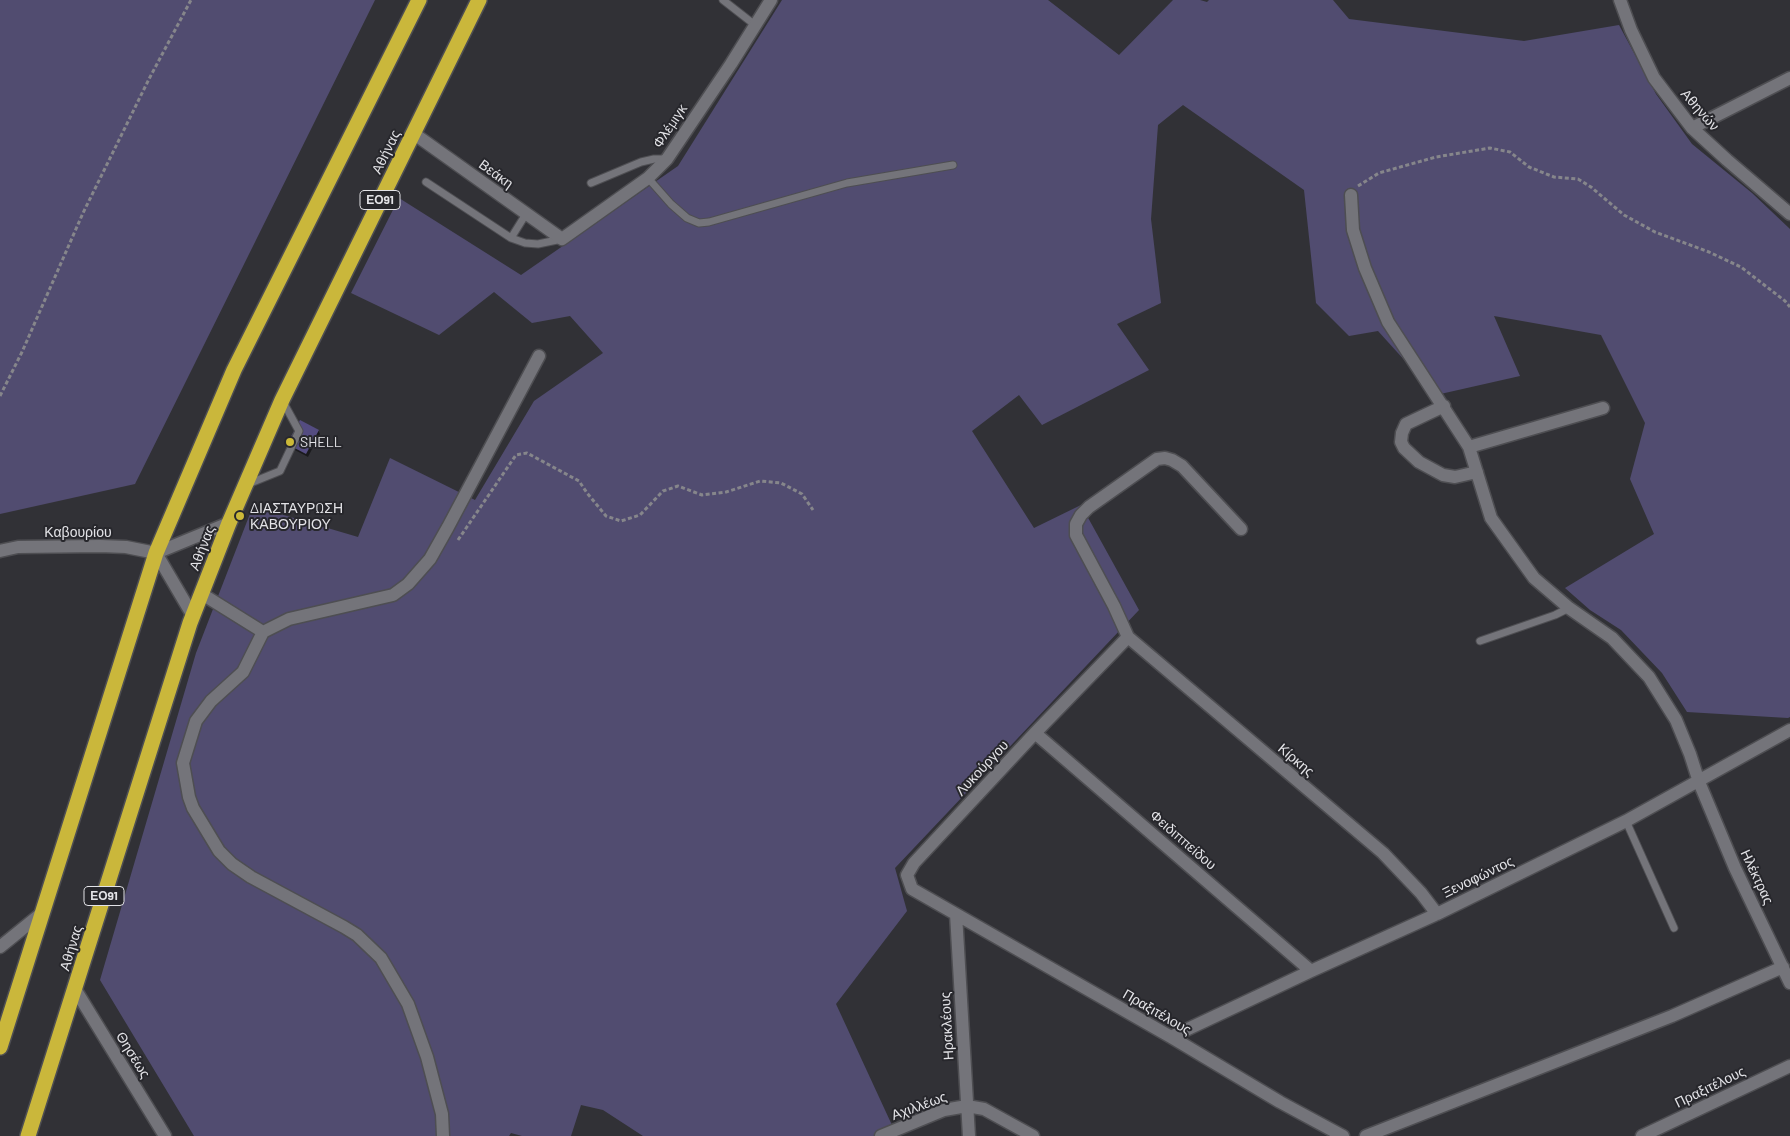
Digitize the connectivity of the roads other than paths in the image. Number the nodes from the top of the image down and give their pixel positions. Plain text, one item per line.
1 (419, 0) edge
2 (479, 0) edge
3 (723, 0) edge
4 (771, 0) edge
5 (1620, 0) edge
6 (755, 25) junction
7 (1790, 78) edge
8 (1692, 128) junction
9 (413, 133) junction
10 (667, 159) junction
11 (953, 165) dead end
12 (648, 178) junction
13 (426, 182) dead end
14 (590, 183) dead end
15 (1351, 195) road end
16 (526, 214) junction
17 (1790, 214) edge
18 (511, 238) junction
19 (562, 239) junction
20 (539, 356) dead end
21 (282, 400) junction
22 (1444, 406) junction
23 (1603, 408) dead end
24 (1469, 447) junction
25 (1477, 472) junction
26 (245, 485) junction
27 (229, 523) junction
28 (1241, 529) dead end
29 (0, 551) edge
30 (156, 553) junction
31 (202, 594) junction
32 (1569, 608) junction
33 (193, 616) junction
34 (263, 632) junction
35 (1128, 637) junction
36 (1480, 641) dead end
37 (1790, 730) edge
38 (1035, 733) junction
39 (1699, 782) junction
40 (1626, 821) junction
41 (42, 913) junction
42 (956, 914) junction
43 (1437, 914) junction
44 (1674, 928) dead end
45 (0, 947) edge
46 (1782, 967) junction
47 (1311, 971) junction
48 (1790, 983) edge
49 (74, 989) junction
50 (1171, 1037) junction
51 (0, 1047) edge
52 (1790, 1066) edge
53 (967, 1106) junction
54 (1669, 1131) edge
55 (28, 1136) edge
56 (165, 1136) edge
57 (443, 1136) edge
58 (880, 1136) edge
59 (969, 1136) edge
60 (1033, 1136) edge
61 (1343, 1136) edge
62 (1366, 1136) edge
63 (1642, 1136) edge

1 - 30 highway
2 - 9 highway, Αθήνας / ΕΟ91
3 - 6 lane
4 - 6 street, Φλέμιγκ
5 - 8 street, Αθηνών
6 - 10 street, Φλέμιγκ
7 - 8 street
8 - 17 street, Αθηνών
9 - 16 street, Βεάκη
9 - 21 highway, Αθήνας / ΕΟ91
10 - 12 street, Φλέμιγκ
10 - 14 lane
11 - 12 lane
12 - 19 street, Φλέμιγκ
13 - 18 lane
15 - 22 street, Ηλέκτρας
16 - 18 lane
16 - 19 street, Βεάκη
18 - 19 lane
20 - 34 street
21 - 26 highway, Αθήνας / ΕΟ91
21 - 26 lane
22 - 24 street, Ηλέκτρας
22 - 25 street
23 - 24 street
24 - 25 street, Ηλέκτρας
25 - 32 street, Ηλέκτρας
26 - 27 highway, Αθήνας / ΕΟ91
27 - 30 street
27 - 31 highway, Αθήνας / ΕΟ91
28 - 35 street
29 - 30 street, Καβουρίου
30 - 33 street
30 - 41 highway
31 - 33 highway, Αθήνας / ΕΟ91
31 - 34 street
32 - 36 lane
32 - 39 street, Ηλέκτρας
33 - 49 highway, Αθήνας / ΕΟ91
34 - 57 street
35 - 38 street, Λυκούργου
35 - 43 street, Κίρκης
37 - 39 street, Ξενοφώντος
38 - 42 street, Λυκούργου
38 - 47 street, Φειδιππείδου
39 - 40 street, Ξενοφώντος
39 - 46 street, Ηλέκτρας
40 - 43 street, Ξενοφώντος
40 - 44 lane
41 - 45 street
41 - 51 highway
42 - 50 street, Πραξιτέλους
42 - 53 street, Ηρακλέους
43 - 47 street, Ξενοφώντος
46 - 48 street, Ηλέκτρας
46 - 62 street
47 - 50 street, Ξενοφώντος
49 - 55 highway, Αθήνας / ΕΟ91
49 - 56 street, Θησέως
50 - 61 street, Πραξιτέλους
52 - 54 street, Πραξιτέλους
53 - 58 street, Αχιλλέως
53 - 59 street, Ηρακλέους
53 - 60 street
54 - 63 street, Πραξιτέλους

